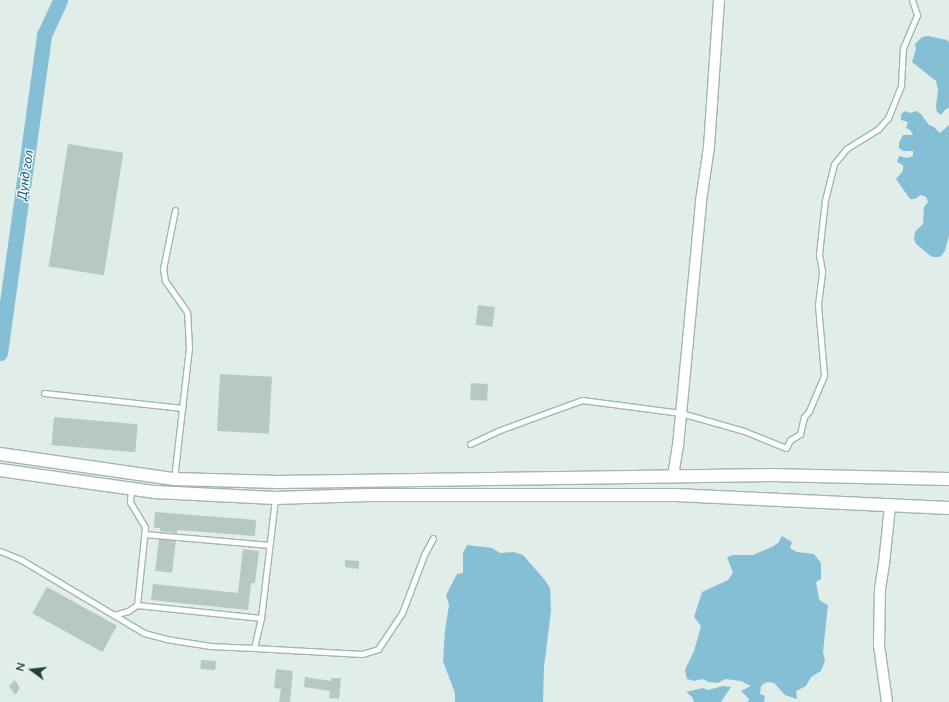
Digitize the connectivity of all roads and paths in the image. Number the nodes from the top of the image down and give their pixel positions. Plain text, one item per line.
1 (719, 0) edge
2 (912, 0) edge
3 (175, 210) dead end
4 (44, 393) dead end
5 (182, 408) junction
6 (681, 413) junction
7 (470, 444) dead end
8 (0, 454) edge
9 (0, 470) edge
10 (674, 470) dead end
11 (174, 478) junction
12 (949, 479) edge
13 (131, 489) junction
14 (275, 498) junction
15 (890, 506) junction
16 (949, 508) edge
17 (144, 534) junction
18 (432, 538) dead end
19 (270, 545) junction
20 (0, 551) edge
21 (136, 606) junction
22 (114, 615) junction
23 (261, 618) junction
24 (254, 648) junction
25 (887, 702) edge

1 - 6 street
2 - 6 lane
3 - 5 lane
4 - 5 lane
5 - 11 lane
6 - 7 lane
6 - 10 street
8 - 11 main road
9 - 13 main road
11 - 12 main road
13 - 14 main road
13 - 17 lane
14 - 15 main road
14 - 19 lane
15 - 16 main road
15 - 25 street
17 - 19 lane
17 - 21 lane
18 - 24 lane
19 - 23 lane
20 - 22 lane
21 - 22 lane
21 - 23 lane
22 - 24 lane
23 - 24 lane

